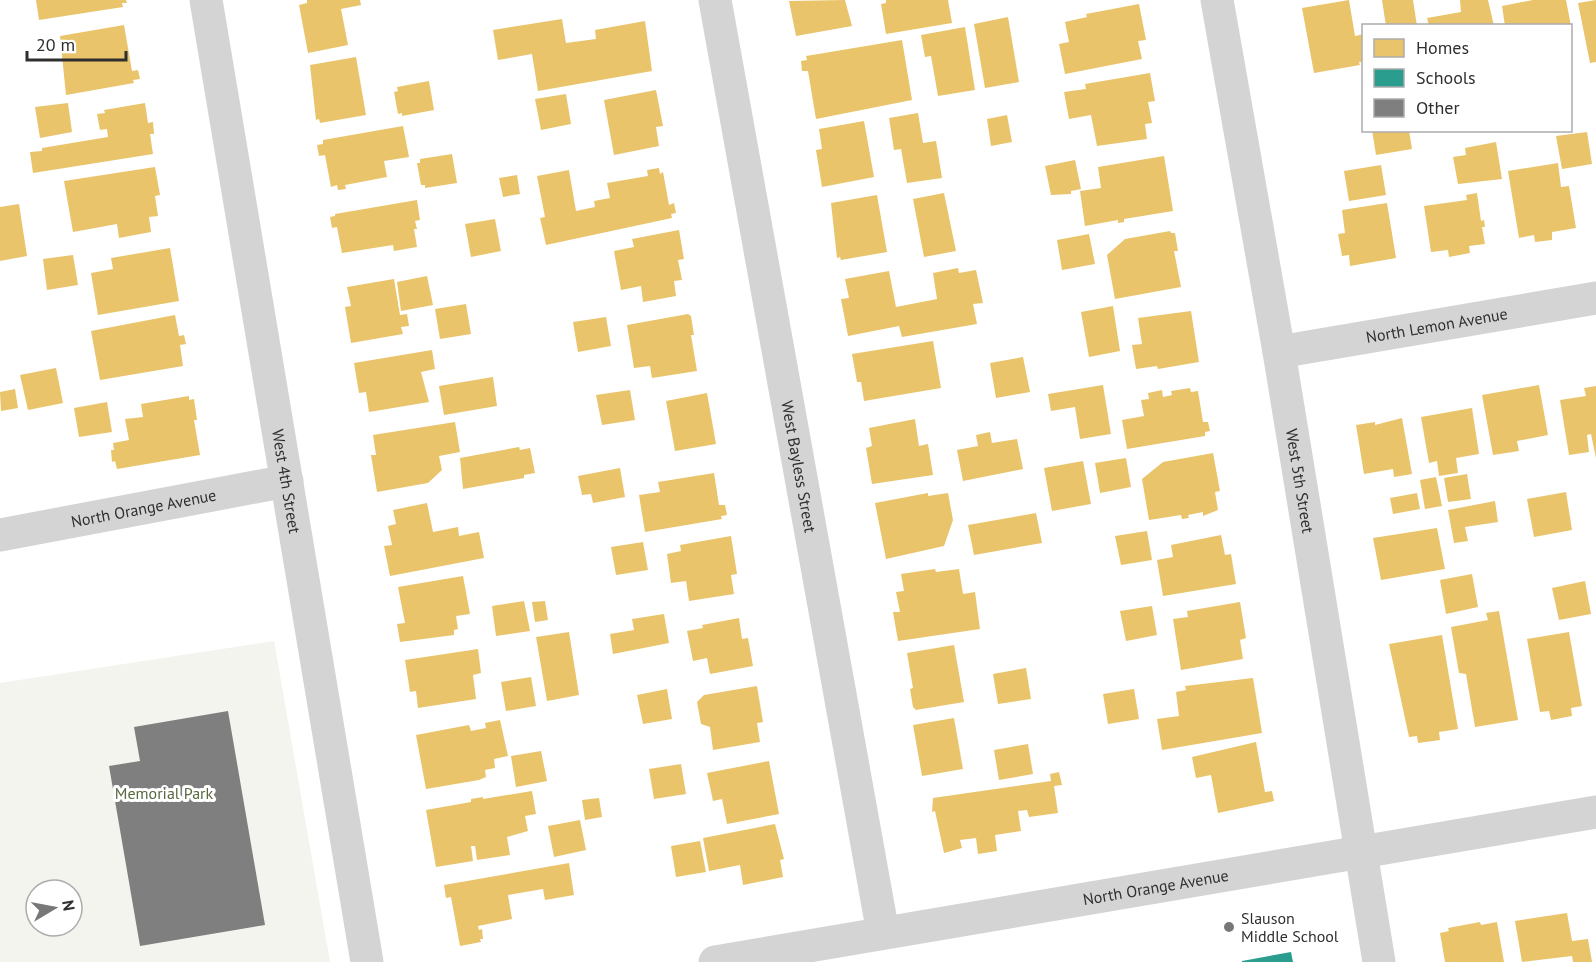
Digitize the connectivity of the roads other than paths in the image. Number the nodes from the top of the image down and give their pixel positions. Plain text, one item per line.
1 (206, 0) edge
2 (715, 0) edge
3 (1217, 0) edge
4 (1596, 298) edge
5 (1279, 352) junction
6 (287, 482) junction
7 (0, 535) edge
8 (1596, 812) edge
9 (1361, 852) junction
10 (883, 933) junction
11 (367, 962) edge
12 (716, 962) edge
13 (1379, 962) edge

1 - 6 street, West 4th Street
2 - 10 street, West Bayless Street
3 - 5 street, West 5th Street
4 - 5 street, North Lemon Avenue
5 - 9 street, West 5th Street
6 - 7 street, North Orange Avenue
6 - 11 street, West 4th Street
8 - 9 street, North Orange Avenue
9 - 10 street, North Orange Avenue
9 - 13 street, West 5th Street
10 - 12 street, North Orange Avenue

